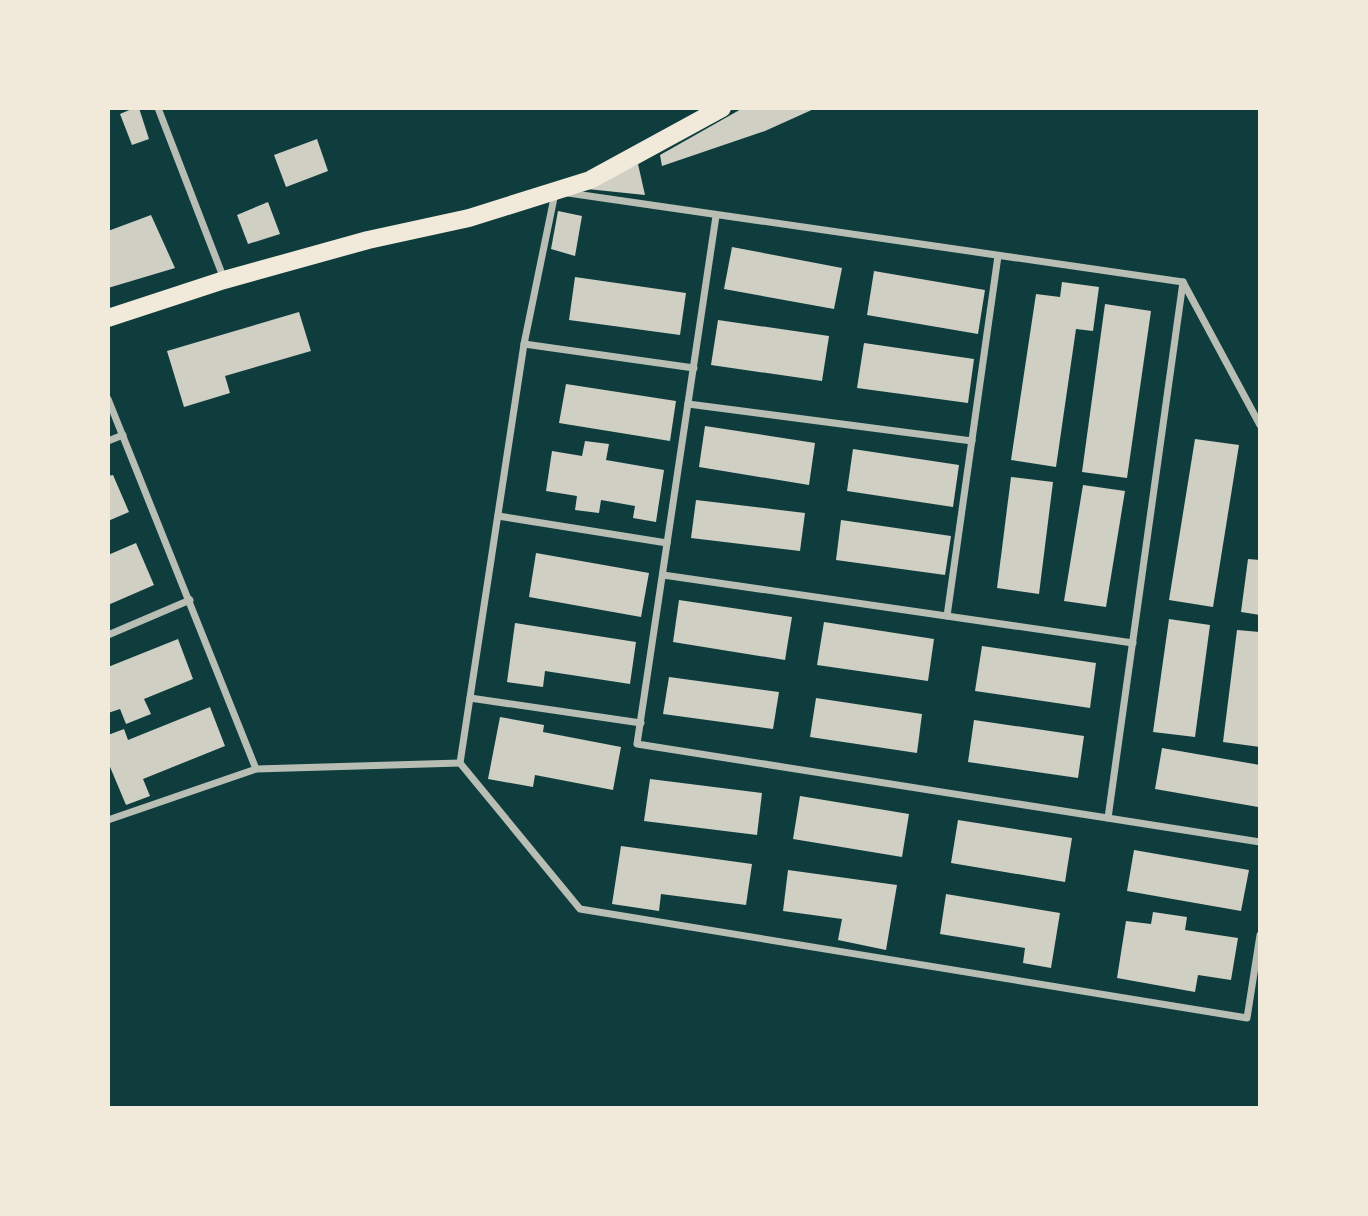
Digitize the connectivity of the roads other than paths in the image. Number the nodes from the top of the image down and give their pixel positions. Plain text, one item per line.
1 (158, 108) edge
2 (722, 108) edge
3 (556, 191) junction
4 (716, 216) junction
5 (998, 256) junction
6 (224, 280) junction
7 (1183, 282) junction
8 (108, 318) edge
9 (524, 344) junction
10 (694, 368) junction
11 (108, 399) edge
12 (688, 404) junction
13 (1259, 425) edge
14 (123, 435) junction
15 (108, 441) edge
16 (972, 441) junction
17 (498, 516) junction
18 (667, 543) junction
19 (663, 575) junction
20 (190, 600) junction
21 (947, 617) junction
22 (108, 635) edge
23 (1133, 643) junction
24 (470, 698) junction
25 (640, 723) junction
26 (460, 763) junction
27 (256, 769) junction
28 (1108, 818) junction
29 (108, 820) edge
30 (1259, 842) edge
31 (1259, 934) edge

1 - 6 street
2 - 3 main road
3 - 4 street
3 - 6 main road
3 - 9 street
4 - 5 street
4 - 10 street
5 - 7 street
5 - 16 street
6 - 8 main road
7 - 13 street
7 - 23 street
9 - 10 street
9 - 17 street
10 - 12 street
11 - 14 street
12 - 16 street
12 - 18 street
14 - 15 street
14 - 20 street
16 - 21 street
17 - 18 street
17 - 24 street
18 - 19 street
19 - 21 street
19 - 25 street
20 - 22 street
20 - 27 street
21 - 23 street
23 - 28 street
24 - 25 street
24 - 26 street
25 - 28 street
26 - 27 street
26 - 31 street
27 - 29 street
28 - 30 street

